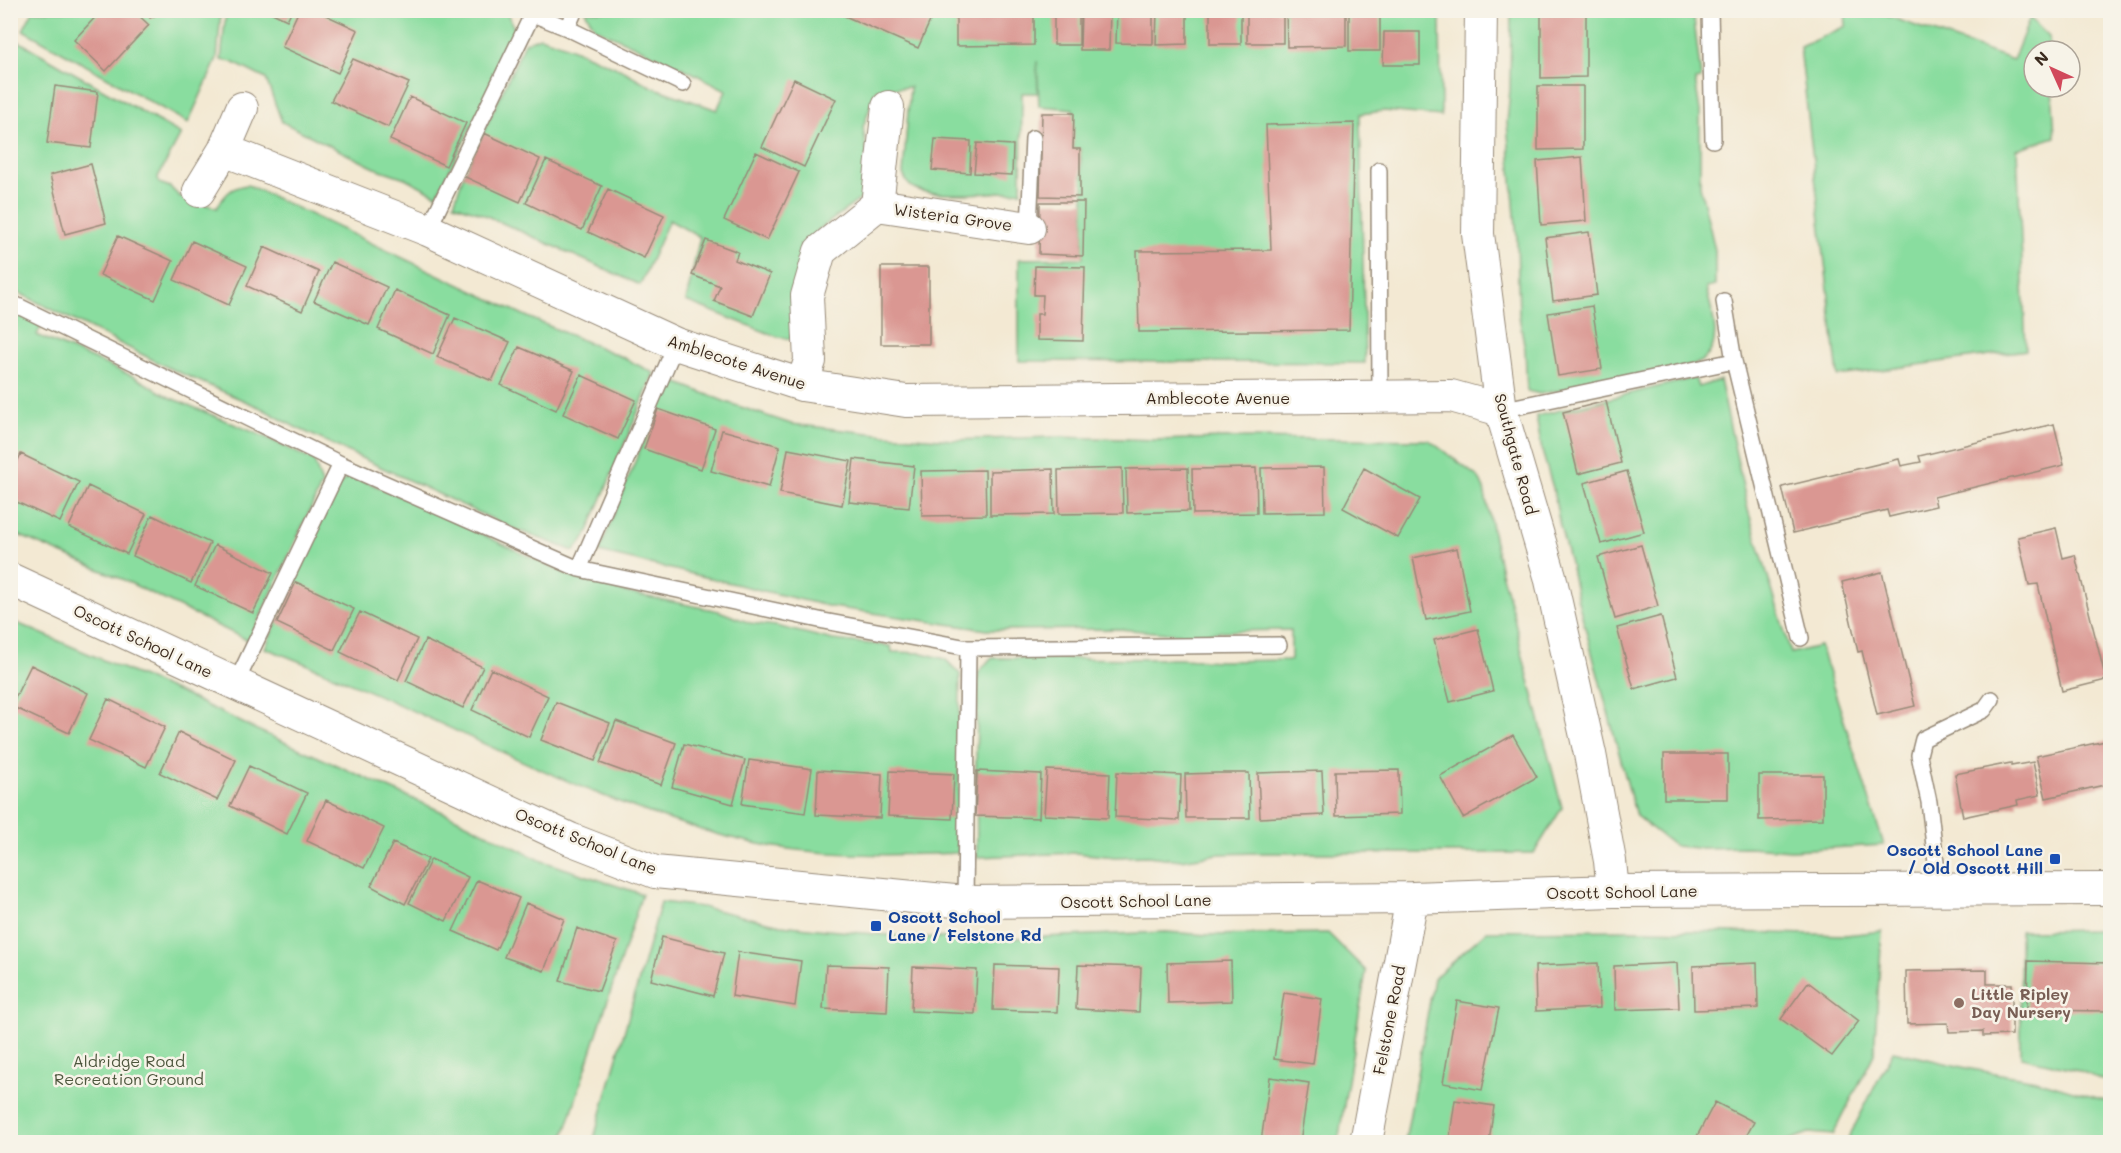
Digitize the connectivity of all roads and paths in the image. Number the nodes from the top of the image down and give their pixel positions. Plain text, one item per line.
1 (575, 10) edge
2 (1481, 10) edge
3 (1710, 10) edge
4 (527, 13) edge
5 (567, 28) junction
6 (683, 84) dead end
7 (888, 107) dead end
8 (243, 108) dead end
9 (1033, 138) dead end
10 (1713, 140) dead end
11 (224, 150) junction
12 (1379, 170) dead end
13 (199, 190) dead end
14 (877, 206) junction
15 (1029, 228) joint
16 (428, 230) junction
17 (1724, 300) dead end
18 (10, 302) edge
19 (676, 344) junction
20 (1734, 361) junction
21 (802, 385) junction
22 (1380, 397) junction
23 (1501, 410) junction
24 (341, 464) junction
25 (579, 569) junction
26 (10, 579) edge
27 (1801, 638) dead end
28 (1279, 645) dead end
29 (968, 648) junction
30 (235, 685) junction
31 (1992, 699) dead end
32 (1939, 889) junction
33 (2110, 889) edge
34 (1612, 891) junction
35 (1412, 898) junction
36 (965, 902) junction
37 (1366, 1143) edge

1 - 5 lane
2 - 23 street, Southgate Road
3 - 10 lane
4 - 5 lane
4 - 16 lane
5 - 6 lane
7 - 14 street, Wisteria Grove
8 - 11 street
9 - 15 lane
11 - 13 street
11 - 16 street, Amblecote Avenue
12 - 22 lane
14 - 15 street, Wisteria Grove
14 - 21 street, Wisteria Grove
16 - 19 street, Amblecote Avenue
17 - 20 lane
18 - 24 lane
19 - 21 street, Amblecote Avenue
19 - 25 lane
20 - 23 lane
20 - 27 lane
21 - 22 street, Amblecote Avenue
22 - 23 street, Amblecote Avenue
23 - 34 street, Southgate Road
24 - 25 lane
24 - 30 lane
25 - 29 lane
26 - 30 street, Oscott School Lane
28 - 29 lane
29 - 36 lane
30 - 36 street, Oscott School Lane
31 - 32 lane
32 - 33 street, Oscott School Lane
32 - 34 street, Oscott School Lane
34 - 35 street, Oscott School Lane
35 - 36 street, Oscott School Lane
35 - 37 street, Felstone Road

